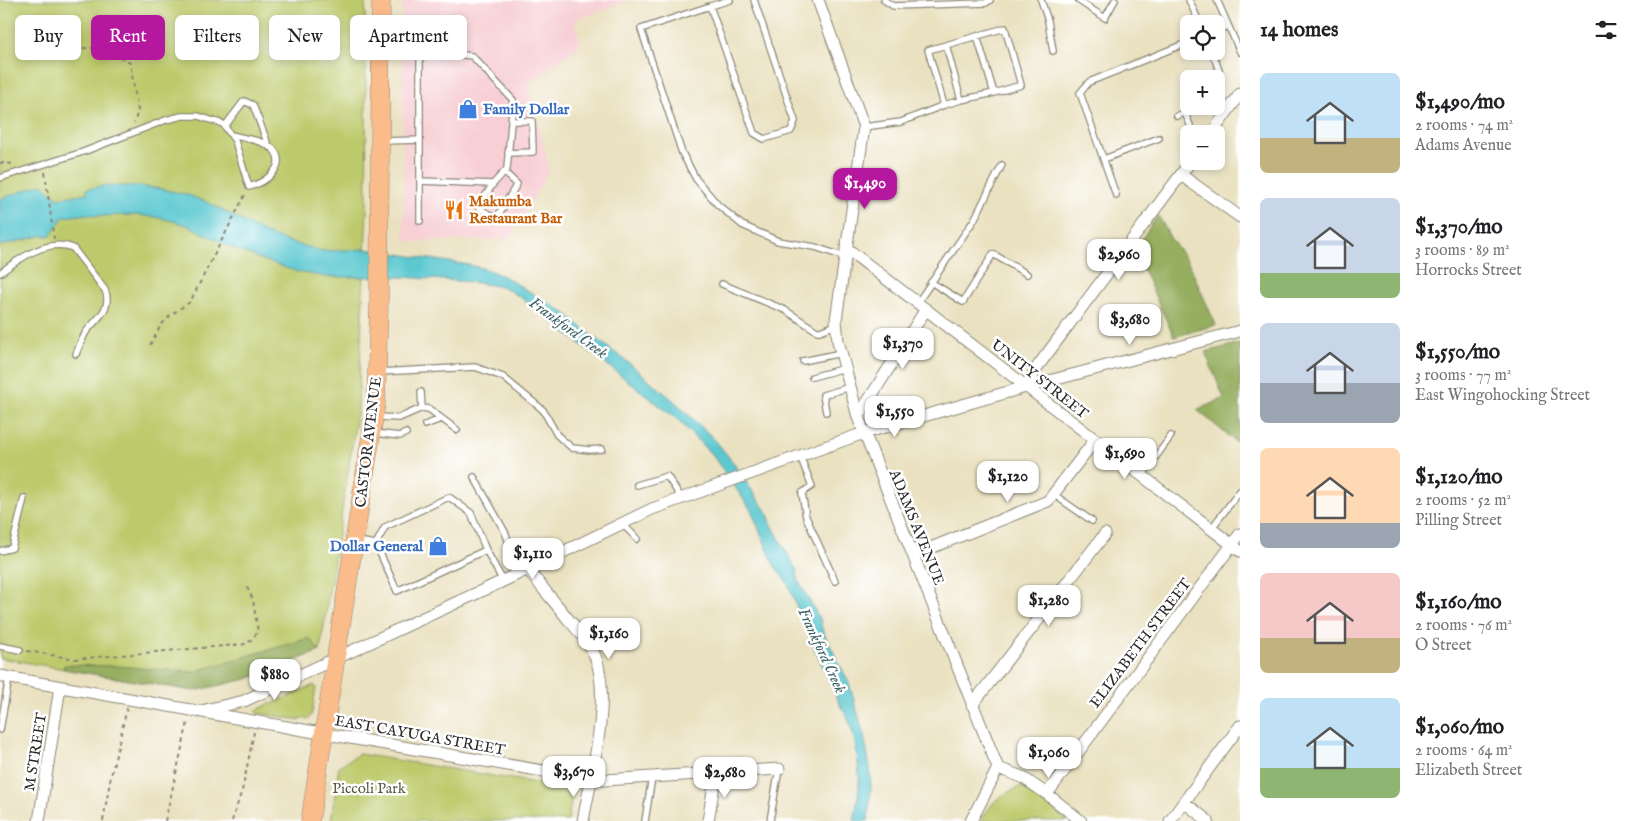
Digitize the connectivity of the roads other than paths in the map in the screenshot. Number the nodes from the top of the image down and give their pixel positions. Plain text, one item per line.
1 (382, 0) edge
2 (730, 0) edge
3 (754, 0) edge
4 (818, 0) edge
5 (884, 0) edge
6 (990, 0) edge
7 (1041, 0) edge
8 (1116, 0) edge
9 (1189, 0) edge
10 (1217, 0) edge
11 (1080, 1) edge
12 (710, 6) junction
13 (1196, 15) edge
14 (1228, 26) junction
15 (1225, 27) edge
16 (977, 36) junction
17 (946, 45) junction
18 (1180, 46) edge
19 (1053, 51) dead end
20 (1240, 52) edge
21 (467, 55) edge
22 (421, 60) edge
23 (994, 93) junction
24 (1240, 94) edge
25 (961, 100) junction
26 (944, 105) junction
27 (1180, 115) edge
28 (1186, 115) edge
29 (1177, 116) dead end
30 (511, 121) junction
31 (1190, 125) dead end
32 (1218, 125) edge
33 (225, 126) junction
34 (864, 127) junction
35 (232, 135) junction
36 (1159, 138) dead end
37 (420, 140) junction
38 (380, 141) junction
39 (269, 147) junction
40 (508, 153) junction
41 (1104, 159) junction
42 (1002, 165) dead end
43 (1185, 170) edge
44 (504, 172) junction
45 (1182, 175) junction
46 (0, 178) edge
47 (420, 181) junction
48 (493, 184) junction
49 (1116, 195) dead end
50 (1240, 217) edge
51 (420, 221) dead end
52 (846, 253) junction
53 (0, 273) edge
54 (1027, 274) dead end
55 (931, 282) junction
56 (722, 284) dead end
57 (922, 305) junction
58 (836, 324) junction
59 (1240, 331) edge
60 (841, 352) junction
61 (76, 354) dead end
62 (803, 361) dead end
63 (845, 368) junction
64 (377, 372) junction
65 (812, 377) dead end
66 (850, 387) junction
67 (1026, 387) junction
68 (421, 392) dead end
69 (422, 408) junction
70 (826, 412) dead end
71 (858, 417) junction
72 (441, 419) junction
73 (373, 425) junction
74 (425, 426) dead end
75 (457, 430) dead end
76 (406, 433) dead end
77 (864, 433) junction
78 (1171, 436) dead end
79 (1095, 440) junction
80 (602, 449) dead end
81 (800, 456) junction
82 (1142, 476) junction
83 (474, 477) dead end
84 (637, 485) dead end
85 (1240, 491) edge
86 (1054, 494) junction
87 (24, 498) dead end
88 (682, 499) junction
89 (1092, 521) dead end
90 (622, 523) junction
91 (1211, 528) junction
92 (1105, 534) dead end
93 (1240, 534) edge
94 (637, 539) dead end
95 (355, 541) junction
96 (376, 544) junction
97 (1236, 547) edge
98 (0, 550) edge
99 (486, 550) junction
100 (912, 555) junction
101 (524, 571) junction
102 (503, 581) junction
103 (835, 581) dead end
104 (0, 646) edge
105 (20, 650) road end
106 (337, 658) junction
107 (4, 677) edge
108 (60, 687) junction
109 (972, 705) junction
110 (196, 710) junction
111 (1240, 726) edge
112 (0, 730) edge
113 (325, 734) junction
114 (998, 768) junction
115 (779, 769) joint
116 (716, 773) junction
117 (652, 777) junction
118 (590, 779) junction
119 (1047, 794) junction
120 (1184, 802) junction
121 (39, 821) edge
122 (310, 821) edge
123 (583, 821) edge
124 (645, 821) edge
125 (708, 821) edge
126 (770, 821) edge
127 (971, 821) edge
128 (1081, 821) edge
129 (1170, 821) edge
130 (1208, 821) edge

1 - 38 main road, CASTOR AVENUE
2 - 12 lane
3 - 12 lane
4 - 34 street, ADAMS AVENUE
5 - 6 lane
7 - 19 lane
8 - 11 lane
9 - 13 lane
10 - 14 lane
12 - 52 lane
14 - 15 lane
14 - 20 lane
16 - 17 lane
16 - 23 lane
16 - 23 lane
17 - 25 lane
17 - 26 lane
18 - 41 lane
21 - 30 lane
22 - 37 lane
23 - 25 lane
24 - 32 street
25 - 26 lane
26 - 34 lane
27 - 29 lane
28 - 31 lane
30 - 40 lane
30 - 40 lane
33 - 35 lane
33 - 39 lane
33 - 46 lane
34 - 52 street, ADAMS AVENUE
35 - 39 lane
35 - 39 lane
36 - 41 lane
37 - 38 lane
37 - 47 lane
38 - 64 main road, CASTOR AVENUE
40 - 44 lane
41 - 49 lane
42 - 55 lane
43 - 45 street
44 - 48 lane
44 - 48 lane
45 - 50 street
45 - 67 street
47 - 48 lane
47 - 51 lane
52 - 57 street, UNITY STREET
52 - 58 street, ADAMS AVENUE
53 - 61 lane
54 - 55 lane
55 - 57 lane
56 - 58 lane
57 - 67 street, UNITY STREET
57 - 71 street
58 - 60 street, ADAMS AVENUE
59 - 67 street
60 - 62 lane
60 - 63 street, ADAMS AVENUE
63 - 65 lane
63 - 66 street, ADAMS AVENUE
64 - 73 main road, CASTOR AVENUE
64 - 80 lane
66 - 70 lane
66 - 71 street, ADAMS AVENUE
67 - 77 street
67 - 79 street, UNITY STREET
68 - 69 lane
69 - 72 lane
69 - 73 lane
71 - 77 street, ADAMS AVENUE
72 - 74 lane
72 - 75 lane
73 - 76 lane
73 - 95 main road, CASTOR AVENUE
77 - 81 street
77 - 100 street, ADAMS AVENUE
78 - 82 lane
79 - 82 street, UNITY STREET
79 - 86 street
81 - 88 street
81 - 103 lane
82 - 91 street, UNITY STREET
83 - 101 lane
84 - 88 lane
85 - 91 lane
86 - 89 lane
86 - 100 street
87 - 98 lane
88 - 90 street
90 - 94 lane
90 - 101 street
91 - 97 street, UNITY STREET
92 - 109 street
93 - 97 street, ELIZABETH STREET
95 - 96 lane
95 - 106 main road, CASTOR AVENUE
96 - 99 lane
96 - 99 lane
97 - 119 street, ELIZABETH STREET
99 - 102 lane
100 - 109 street, ADAMS AVENUE
101 - 102 street
101 - 118 street
102 - 106 street
104 - 105 lane
106 - 110 street
106 - 113 main road, CASTOR AVENUE
107 - 108 street, EAST CAYUGA STREET
107 - 112 lane
108 - 110 street, EAST CAYUGA STREET
108 - 121 street, M STREET
109 - 114 street, ADAMS AVENUE
110 - 113 street, EAST CAYUGA STREET
111 - 120 street
113 - 118 street, EAST CAYUGA STREET
113 - 122 main road, CASTOR AVENUE
114 - 119 street
114 - 127 street
115 - 116 street, EAST CAYUGA STREET
115 - 126 lane
116 - 117 street, EAST CAYUGA STREET
116 - 125 street
117 - 118 street, EAST CAYUGA STREET
117 - 124 lane
118 - 123 street
119 - 128 street
120 - 129 street
120 - 130 street

